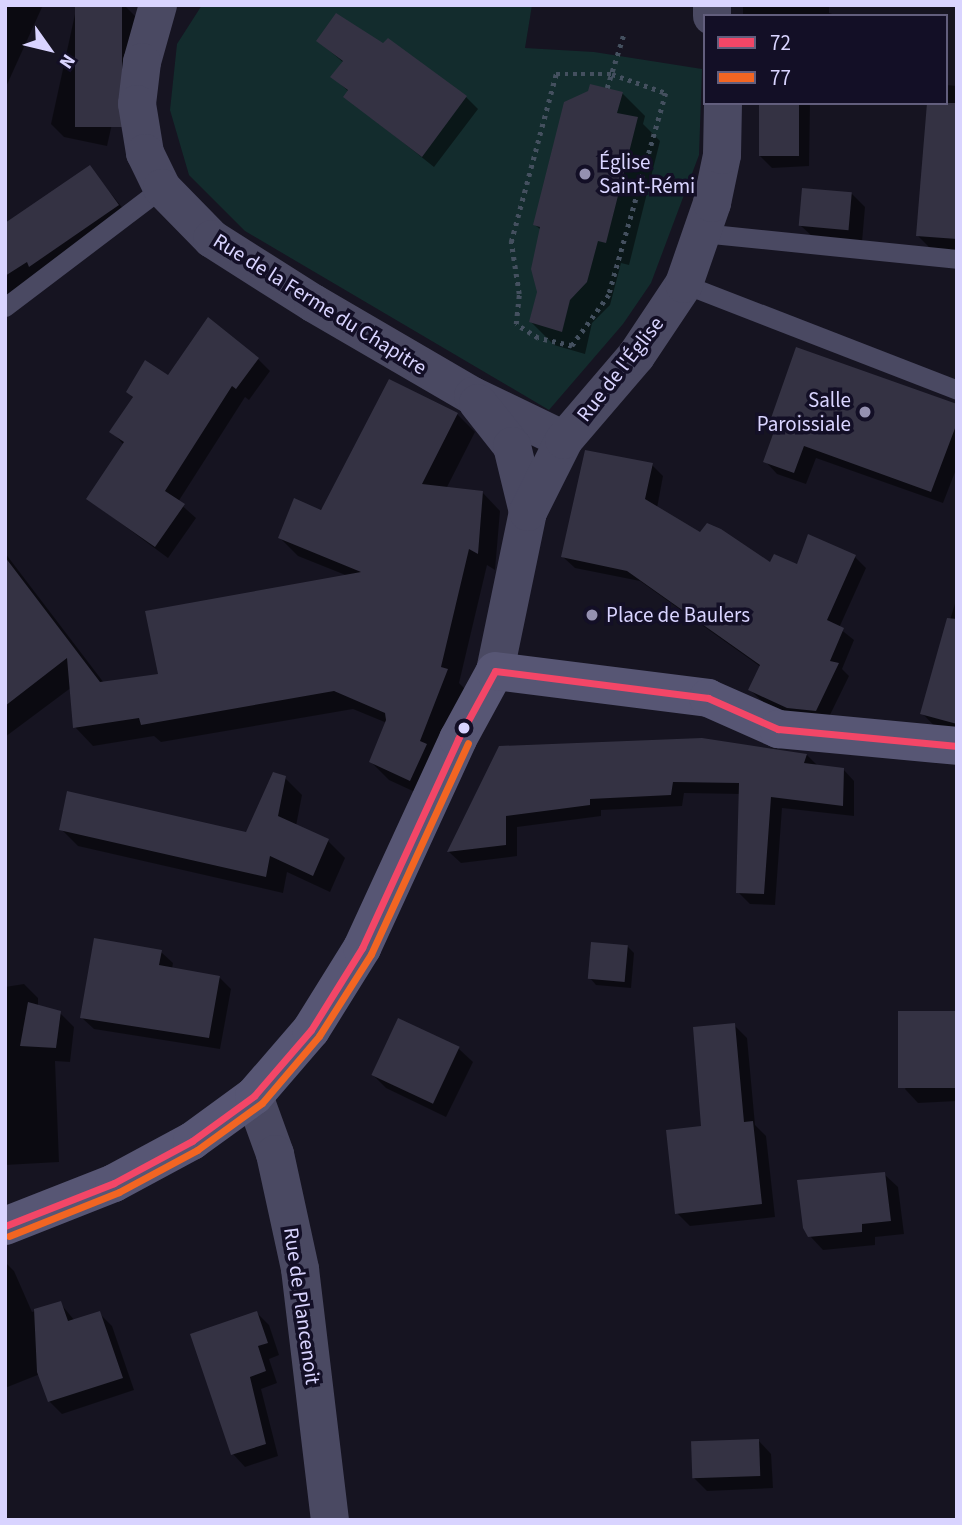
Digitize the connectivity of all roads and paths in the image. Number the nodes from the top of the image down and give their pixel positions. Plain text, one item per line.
1 (158, 5) edge
2 (624, 33) dead end
3 (612, 74) junction
4 (607, 88) dead end
5 (723, 105) edge
6 (162, 188) junction
7 (702, 233) junction
8 (957, 259) edge
9 (684, 284) junction
10 (5, 307) edge
11 (957, 390) edge
12 (473, 396) junction
13 (564, 440) junction
14 (528, 512) junction
15 (495, 671) junction
16 (957, 746) edge
17 (254, 1096) junction
18 (5, 1226) edge
19 (330, 1520) edge

1 - 6 street, Rue de la Ferme du Chapitre
2 - 3 path
3 - 3 path
3 - 4 path
5 - 7 street, Rue de l'Église
6 - 10 lane
6 - 12 street, Rue de la Ferme du Chapitre
7 - 8 lane
7 - 9 street, Rue de l'Église
9 - 11 lane
9 - 13 street, Rue de l'Église
12 - 13 street, Rue de la Ferme du Chapitre
12 - 14 street, Rue de la Ferme du Chapitre
13 - 14 street, Rue de l'Église
14 - 15 street, Rue de l'Église
15 - 16 street
15 - 17 street
17 - 18 street
17 - 19 street, Rue de Plancenoit

